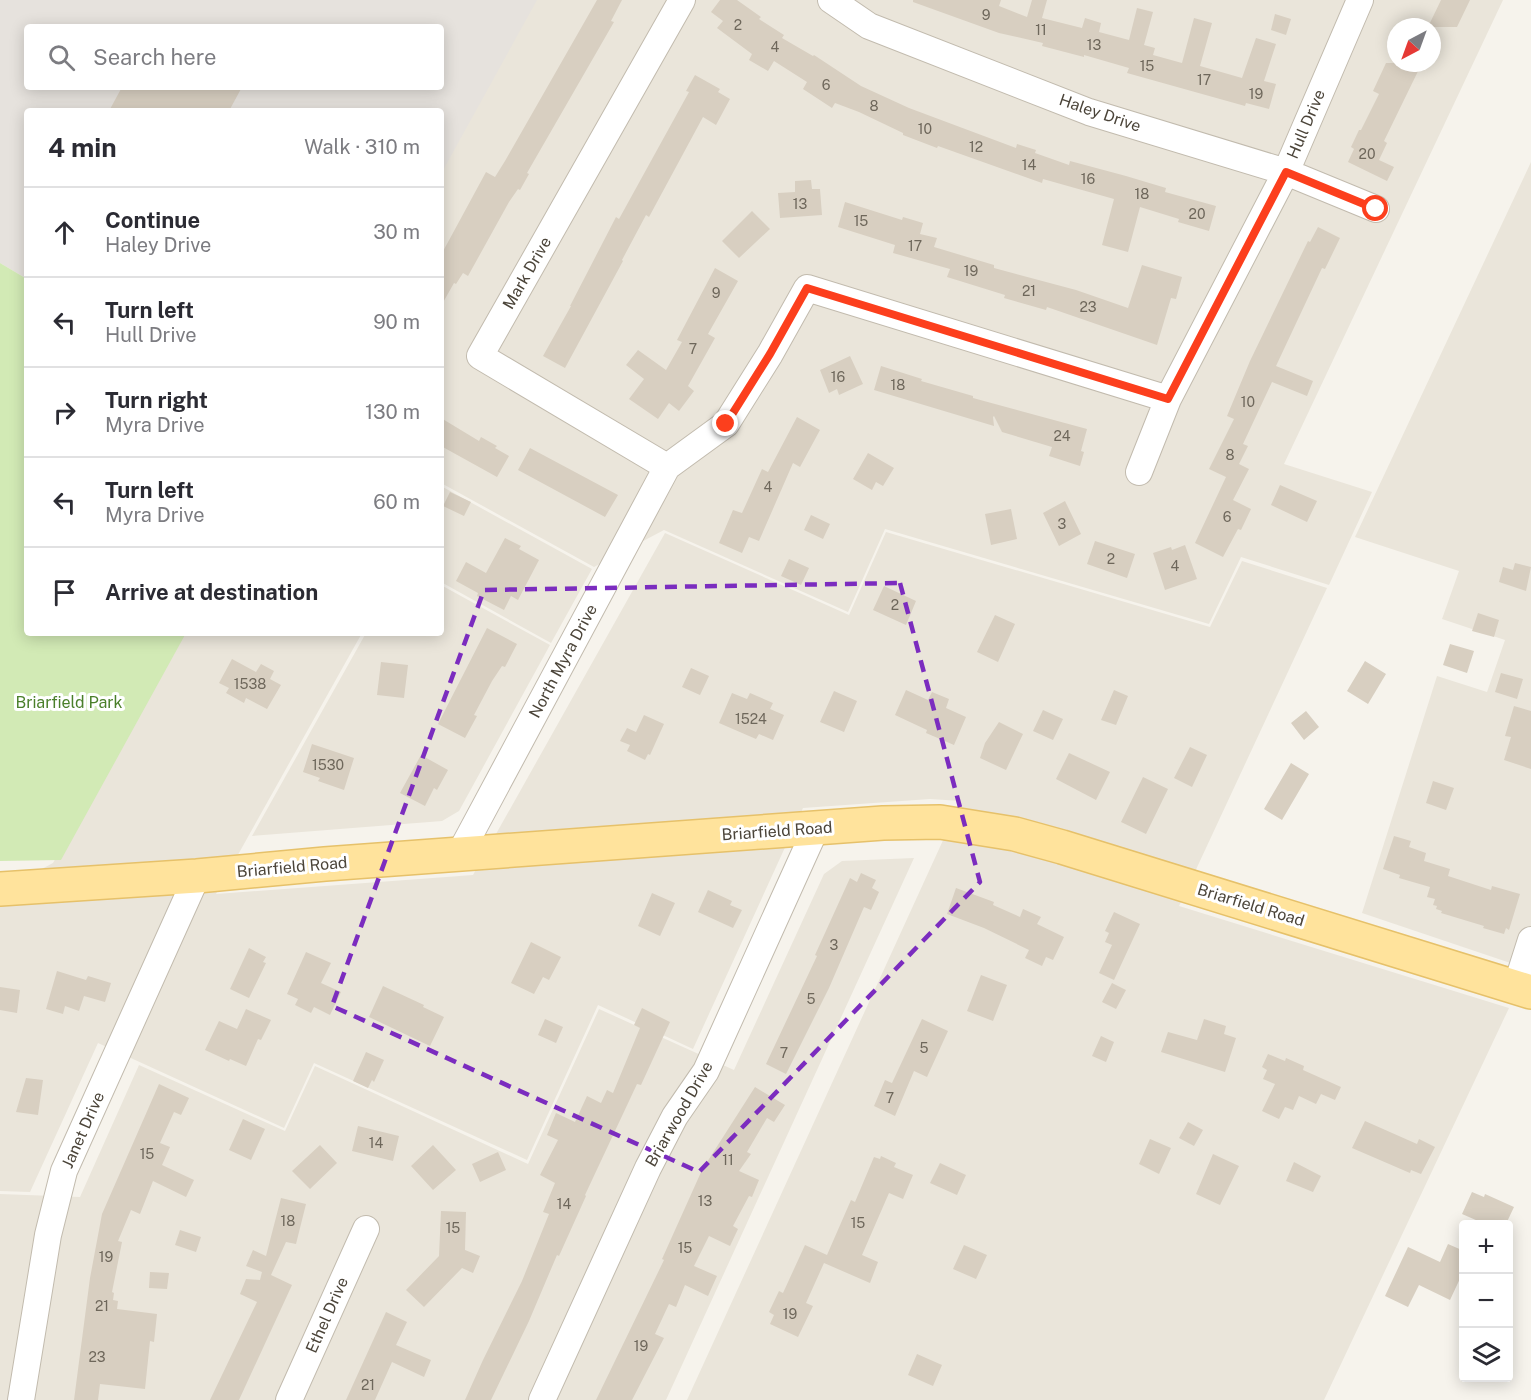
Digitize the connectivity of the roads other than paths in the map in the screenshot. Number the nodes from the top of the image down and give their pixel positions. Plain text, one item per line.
1 (682, 0) edge
2 (831, 0) edge
3 (1360, 0) edge
4 (1286, 172) junction
5 (1376, 209) dead end
6 (1168, 399) junction
7 (668, 467) junction
8 (1139, 472) dead end
9 (816, 828) junction
10 (459, 855) junction
11 (197, 876) junction
12 (0, 889) edge
13 (1531, 940) edge
14 (1523, 990) edge
15 (366, 1229) dead end
16 (21, 1400) edge
17 (289, 1400) edge
18 (542, 1400) edge

1 - 7 street, Mark Drive
2 - 4 street, Haley Drive
3 - 4 street, Hull Drive
4 - 5 street, Haley Drive
4 - 6 street, Hull Drive
6 - 7 street
6 - 8 street, Hull Drive
7 - 10 street, North Myra Drive
9 - 10 main road, Briarfield Road
9 - 14 main road, Briarfield Road
9 - 18 street, Briarwood Drive
10 - 11 main road, Briarfield Road
11 - 12 main road, Briarfield Road
11 - 16 street, Janet Drive
13 - 14 street
15 - 17 street, Ethel Drive

